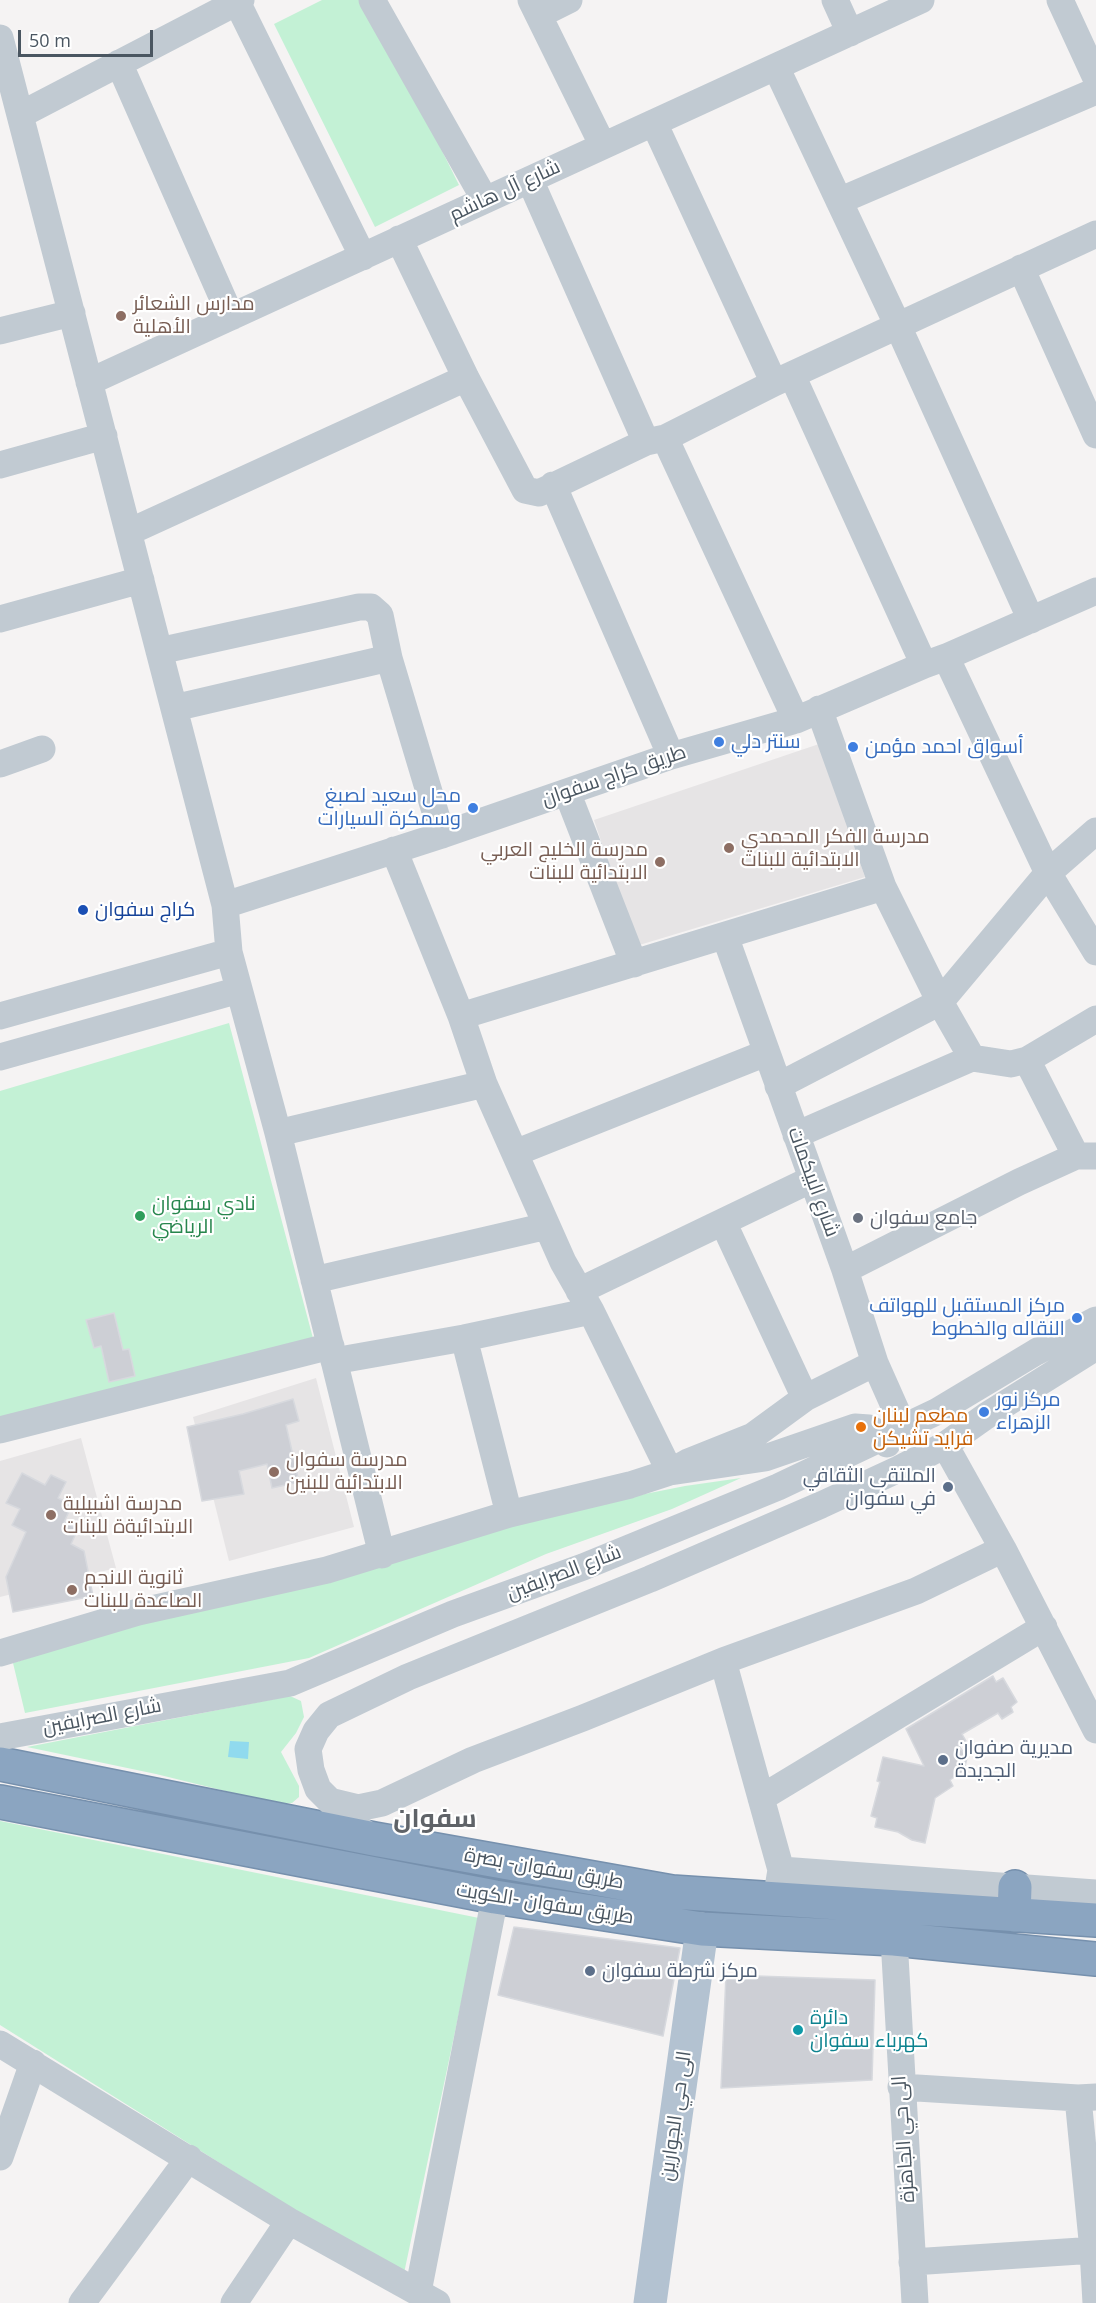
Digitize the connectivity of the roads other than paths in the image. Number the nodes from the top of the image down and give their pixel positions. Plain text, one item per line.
1 (372, 0) edge
2 (569, 0) edge
3 (835, 0) edge
4 (921, 0) edge
5 (1060, 0) edge
6 (225, 4) edge
7 (535, 7) edge
8 (850, 33) junction
9 (0, 38) edge
10 (119, 63) junction
11 (776, 67) junction
12 (1096, 78) edge
13 (1096, 91) edge
14 (20, 114) junction
15 (654, 123) junction
16 (603, 146) junction
17 (530, 180) junction
18 (485, 200) junction
19 (839, 201) junction
20 (1096, 234) edge
21 (399, 239) junction
22 (363, 256) junction
23 (1021, 268) junction
24 (72, 313) junction
25 (231, 317) junction
26 (898, 326) junction
27 (0, 331) edge
28 (466, 378) junction
29 (783, 379) junction
30 (89, 382) junction
31 (1096, 435) edge
32 (104, 436) junction
33 (656, 440) junction
34 (0, 465) edge
35 (554, 485) junction
36 (129, 532) junction
37 (141, 580) junction
38 (1096, 591) edge
39 (0, 618) edge
40 (1031, 620) junction
41 (159, 651) junction
42 (389, 658) junction
43 (935, 661) junction
44 (174, 708) junction
45 (807, 714) junction
46 (42, 749) dead end
47 (671, 756) junction
48 (0, 764) edge
49 (567, 792) junction
50 (1096, 831) edge
51 (442, 835) junction
52 (394, 850) junction
53 (1048, 873) junction
54 (883, 887) junction
55 (225, 905) junction
56 (724, 936) junction
57 (229, 952) junction
58 (1096, 952) edge
59 (634, 964) junction
60 (239, 990) junction
61 (940, 1002) junction
62 (0, 1016) edge
63 (461, 1016) junction
64 (1096, 1019) edge
65 (766, 1053) junction
66 (0, 1057) edge
67 (972, 1058) junction
68 (1027, 1060) junction
69 (484, 1084) junction
70 (778, 1086) junction
71 (278, 1133) junction
72 (796, 1136) junction
73 (514, 1153) junction
74 (1086, 1156) edge
75 (812, 1179) junction
76 (723, 1222) junction
77 (547, 1226) junction
78 (845, 1270) junction
79 (315, 1280) junction
80 (585, 1301) junction
81 (1096, 1320) edge
82 (464, 1338) junction
83 (1096, 1347) edge
84 (1036, 1352) junction
85 (332, 1353) junction
86 (875, 1363) junction
87 (1051, 1377) junction
88 (805, 1398) junction
89 (0, 1430) edge
90 (893, 1431) junction
91 (945, 1444) junction
92 (759, 1447) junction
93 (899, 1469) junction
94 (670, 1472) junction
95 (778, 1487) junction
96 (509, 1514) junction
97 (1003, 1549) junction
98 (382, 1555) junction
99 (1044, 1627) junction
100 (0, 1653) edge
101 (723, 1661) junction
102 (316, 1672) junction
103 (1087, 1691) edge
104 (338, 1711) junction
105 (1096, 1730) edge
106 (0, 1737) edge
107 (0, 1764) edge
108 (761, 1798) junction
109 (0, 1802) edge
110 (333, 1802) junction
111 (391, 1843) junction
112 (378, 1875) junction
113 (410, 1881) junction
114 (779, 1884) junction
115 (1096, 1893) edge
116 (495, 1898) junction
117 (1015, 1901) junction
118 (1096, 1920) edge
119 (702, 1929) junction
120 (894, 1939) junction
121 (1096, 1959) edge
122 (0, 2044) edge
123 (33, 2063) junction
124 (901, 2087) junction
125 (1087, 2098) edge
126 (0, 2157) edge
127 (189, 2158) junction
128 (289, 2221) junction
129 (1095, 2250) edge
130 (912, 2262) junction
131 (427, 2298) edge
132 (82, 2303) edge
133 (234, 2303) edge
134 (650, 2303) edge
135 (915, 2303) edge
136 (1096, 2303) edge

1 - 18 street
2 - 7 street
3 - 8 street
4 - 8 street, شارع آل هاشم
5 - 12 street
6 - 10 street
6 - 22 street
7 - 16 street
8 - 11 street, شارع آل هاشم
9 - 14 street
10 - 14 street
10 - 25 street
11 - 15 street, شارع آل هاشم
11 - 19 street
13 - 19 street
14 - 24 street
15 - 16 street, شارع آل هاشم
15 - 29 street
16 - 17 street, شارع آل هاشم
17 - 18 street, شارع آل هاشم
17 - 33 street
18 - 21 street, شارع آل هاشم
19 - 26 street
20 - 23 street
21 - 22 street, شارع آل هاشم
21 - 28 street
22 - 25 street, شارع آل هاشم
23 - 26 street
23 - 31 street
24 - 27 street
24 - 30 street
25 - 30 street, شارع آل هاشم
26 - 29 street
26 - 40 street
28 - 35 street
28 - 36 street
29 - 33 street
29 - 43 street
30 - 32 street
32 - 34 street
32 - 36 street
33 - 35 street
33 - 45 street
35 - 47 street
36 - 37 street
37 - 39 street
37 - 41 street
38 - 40 street, طريق كراج سفوان
40 - 43 street, طريق كراج سفوان
41 - 42 street
41 - 44 street
42 - 44 street
42 - 51 street
43 - 45 street, طريق كراج سفوان
43 - 53 street
44 - 55 street
45 - 47 street, طريق كراج سفوان
45 - 54 street
46 - 48 street
47 - 49 street, طريق كراج سفوان
49 - 51 street, طريق كراج سفوان
49 - 59 street
50 - 53 street
51 - 52 street, طريق كراج سفوان
52 - 55 street, طريق كراج سفوان
52 - 63 street
53 - 58 street
53 - 61 street
54 - 56 street
54 - 61 street
55 - 57 street
56 - 59 street
56 - 65 street, شارع البيكمات
57 - 60 street
57 - 62 street
59 - 63 street
60 - 66 street
60 - 71 street
61 - 67 street
61 - 70 street
63 - 69 street
64 - 68 street
65 - 70 street, شارع البيكمات
65 - 73 street
67 - 68 street
67 - 72 street
68 - 74 street
69 - 71 street
69 - 73 street
70 - 72 street, شارع البيكمات
71 - 79 street
72 - 75 street, شارع البيكمات
73 - 77 street
74 - 78 street
75 - 76 street
75 - 78 street, شارع البيكمات
76 - 80 street
76 - 88 street
77 - 79 street
77 - 80 street
78 - 86 street, شارع البيكمات
79 - 85 street
80 - 82 street
80 - 94 street
81 - 84 street, شارع الصرايفين
82 - 85 street
82 - 96 street
83 - 87 street, شارع الصرايفين
84 - 87 street
84 - 90 street, شارع الصرايفين
85 - 89 street
85 - 98 street
86 - 88 street
86 - 90 street, شارع البيكمات
87 - 91 street, شارع الصرايفين
88 - 92 street
90 - 92 street
90 - 93 street, شارع البيكمات
90 - 95 street, شارع الصرايفين
91 - 93 street, شارع الصرايفين
91 - 97 street
92 - 94 street
92 - 95 street
93 - 104 street, شارع الصرايفين
94 - 96 street
95 - 102 street, شارع الصرايفين
96 - 98 street
97 - 99 street
97 - 101 street
98 - 100 street
99 - 103 street
99 - 108 street
101 - 108 street
101 - 110 street
102 - 104 street
102 - 106 street, شارع الصرايفين
103 - 105 street
104 - 110 street
107 - 111 highway, طريق سفوان- بصرة
108 - 114 street
109 - 112 highway, طريق سفوان -الكويت
110 - 111 street
111 - 112 highway
111 - 113 highway
111 - 114 highway, طريق سفوان- بصرة
112 - 113 highway, طريق سفوان -الكويت
113 - 116 highway, طريق سفوان -الكويت
114 - 117 highway, طريق سفوان- بصرة
115 - 117 street
116 - 119 highway, طريق سفوان -الكويت
116 - 131 street
117 - 118 highway, طريق سفوان- بصرة
119 - 120 highway, طريق سفوان -الكويت
119 - 134 main road, الى حي الجوارين
120 - 121 highway, طريق سفوان -الكويت
120 - 124 street, الى حي الجاهزة
122 - 123 street
123 - 126 street
123 - 127 street
124 - 125 street
124 - 130 street, الى حي الجاهزة
125 - 129 street
127 - 128 street
127 - 132 street
128 - 131 street
128 - 133 street
129 - 130 street
129 - 136 street
130 - 135 street, الى حي الجاهزة

